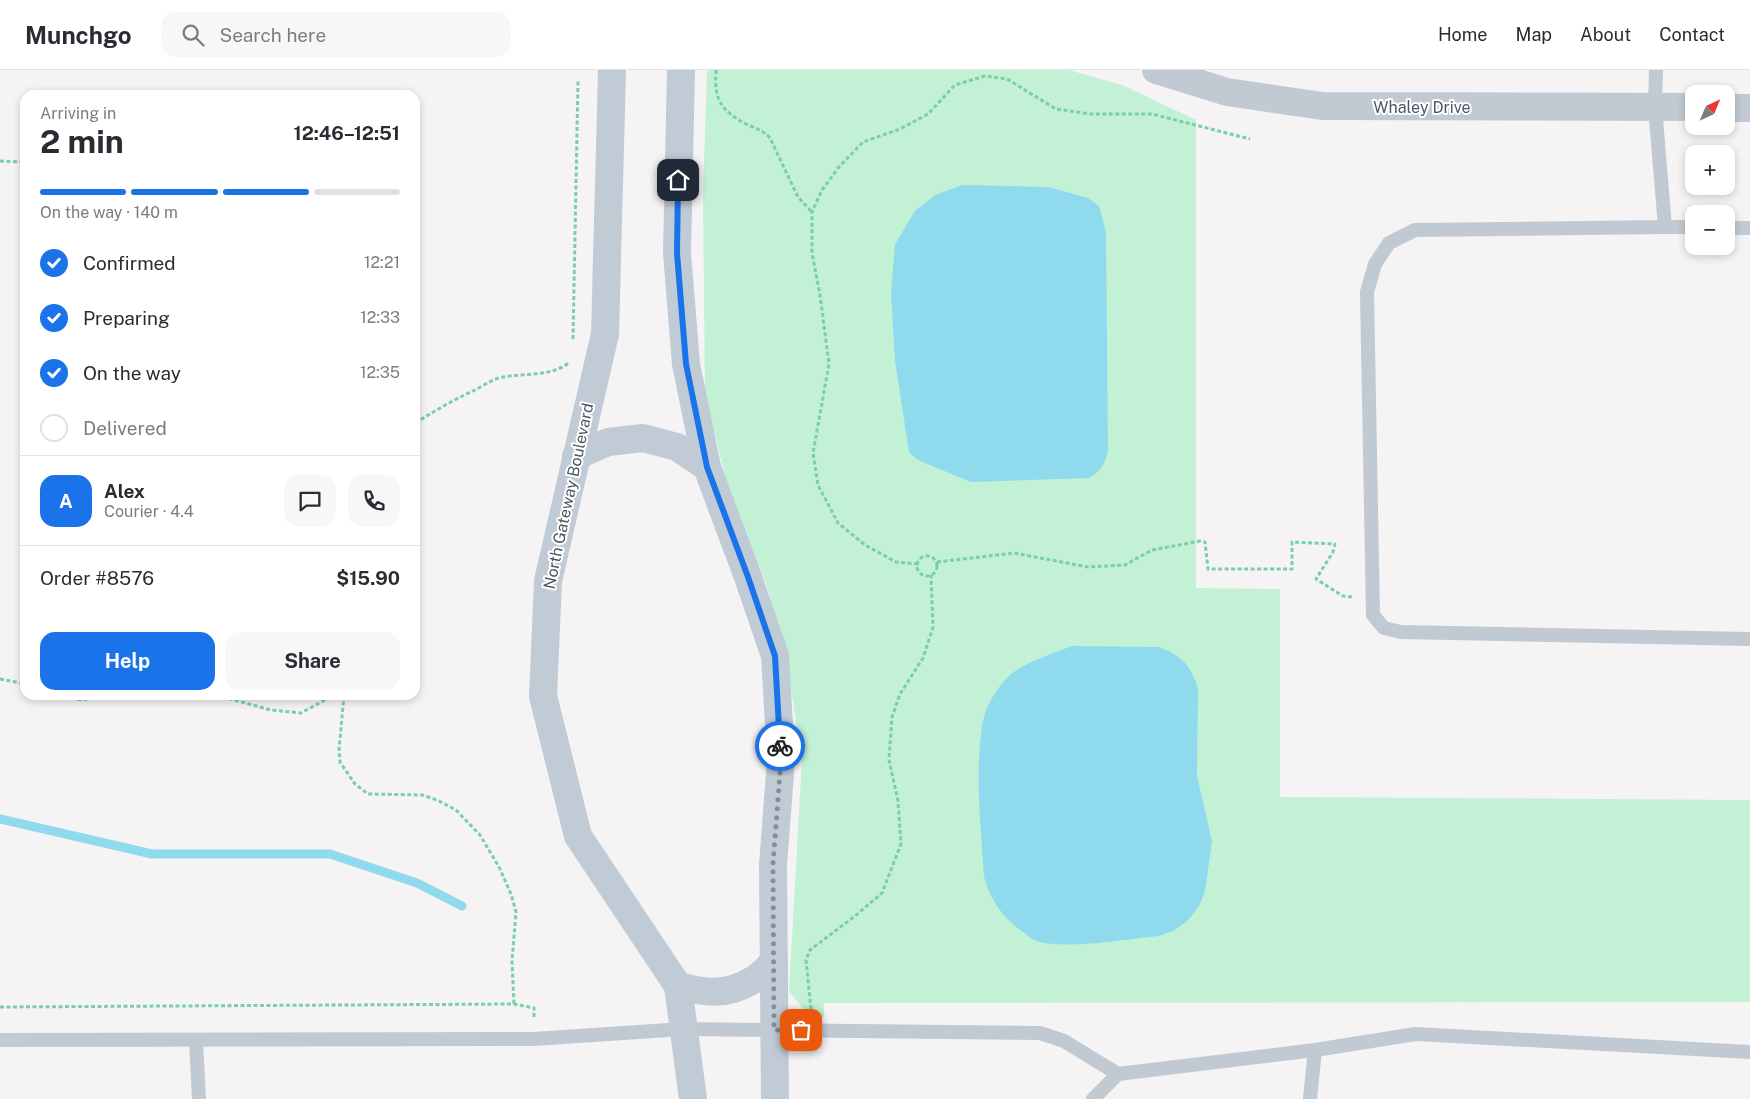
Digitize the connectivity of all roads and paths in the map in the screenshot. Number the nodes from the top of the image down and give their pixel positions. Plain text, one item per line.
1 (612, 70) edge
2 (681, 70) edge
3 (716, 70) edge
4 (1156, 70) edge
5 (1656, 70) edge
6 (578, 80) dead end
7 (1655, 107) junction
8 (1685, 108) edge
9 (1735, 108) edge
10 (1750, 108) edge
11 (1250, 140) dead end
12 (0, 161) edge
13 (20, 162) edge
14 (812, 212) junction
15 (1665, 227) junction
16 (1685, 227) edge
17 (1735, 228) edge
18 (1750, 228) edge
19 (573, 347) dead end
20 (572, 360) dead end
21 (420, 420) edge
22 (576, 456) junction
23 (707, 467) junction
24 (937, 562) junction
25 (918, 564) junction
26 (931, 575) junction
27 (1373, 597) junction
28 (1750, 639) edge
29 (0, 679) edge
30 (20, 683) edge
31 (234, 700) edge
32 (325, 700) edge
33 (344, 700) edge
34 (774, 962) junction
35 (678, 986) junction
36 (514, 1004) junction
37 (0, 1007) edge
38 (684, 1029) junction
39 (774, 1030) junction
40 (801, 1030) junction
41 (534, 1038) junction
42 (0, 1040) edge
43 (196, 1040) junction
44 (1315, 1050) junction
45 (1750, 1052) edge
46 (1118, 1074) junction
47 (199, 1099) edge
48 (693, 1099) edge
49 (775, 1099) edge
50 (1093, 1099) edge
51 (1310, 1099) edge

1 - 22 main road, North Gateway Boulevard
2 - 23 main road
3 - 14 path
4 - 7 street, Whaley Drive
5 - 7 lane
6 - 19 path
7 - 8 street, Whaley Drive
7 - 15 lane
9 - 10 street
11 - 14 path
12 - 13 path
14 - 25 path
15 - 16 lane
15 - 27 lane
17 - 18 lane
20 - 21 path
22 - 23 main road
22 - 35 main road, North Gateway Boulevard
23 - 34 main road
24 - 25 path
24 - 26 path
24 - 27 path
25 - 26 path
26 - 40 path
27 - 28 lane
29 - 30 path
31 - 32 path
33 - 36 path
34 - 35 main road
34 - 39 main road
35 - 38 main road, North Gateway Boulevard
36 - 37 path
36 - 41 path
38 - 39 lane
38 - 41 lane
38 - 48 main road, North Gateway Boulevard
39 - 40 lane
39 - 49 main road
40 - 46 lane
41 - 43 lane
42 - 43 lane
43 - 47 lane
44 - 45 lane
44 - 46 lane
44 - 51 lane
46 - 50 lane

